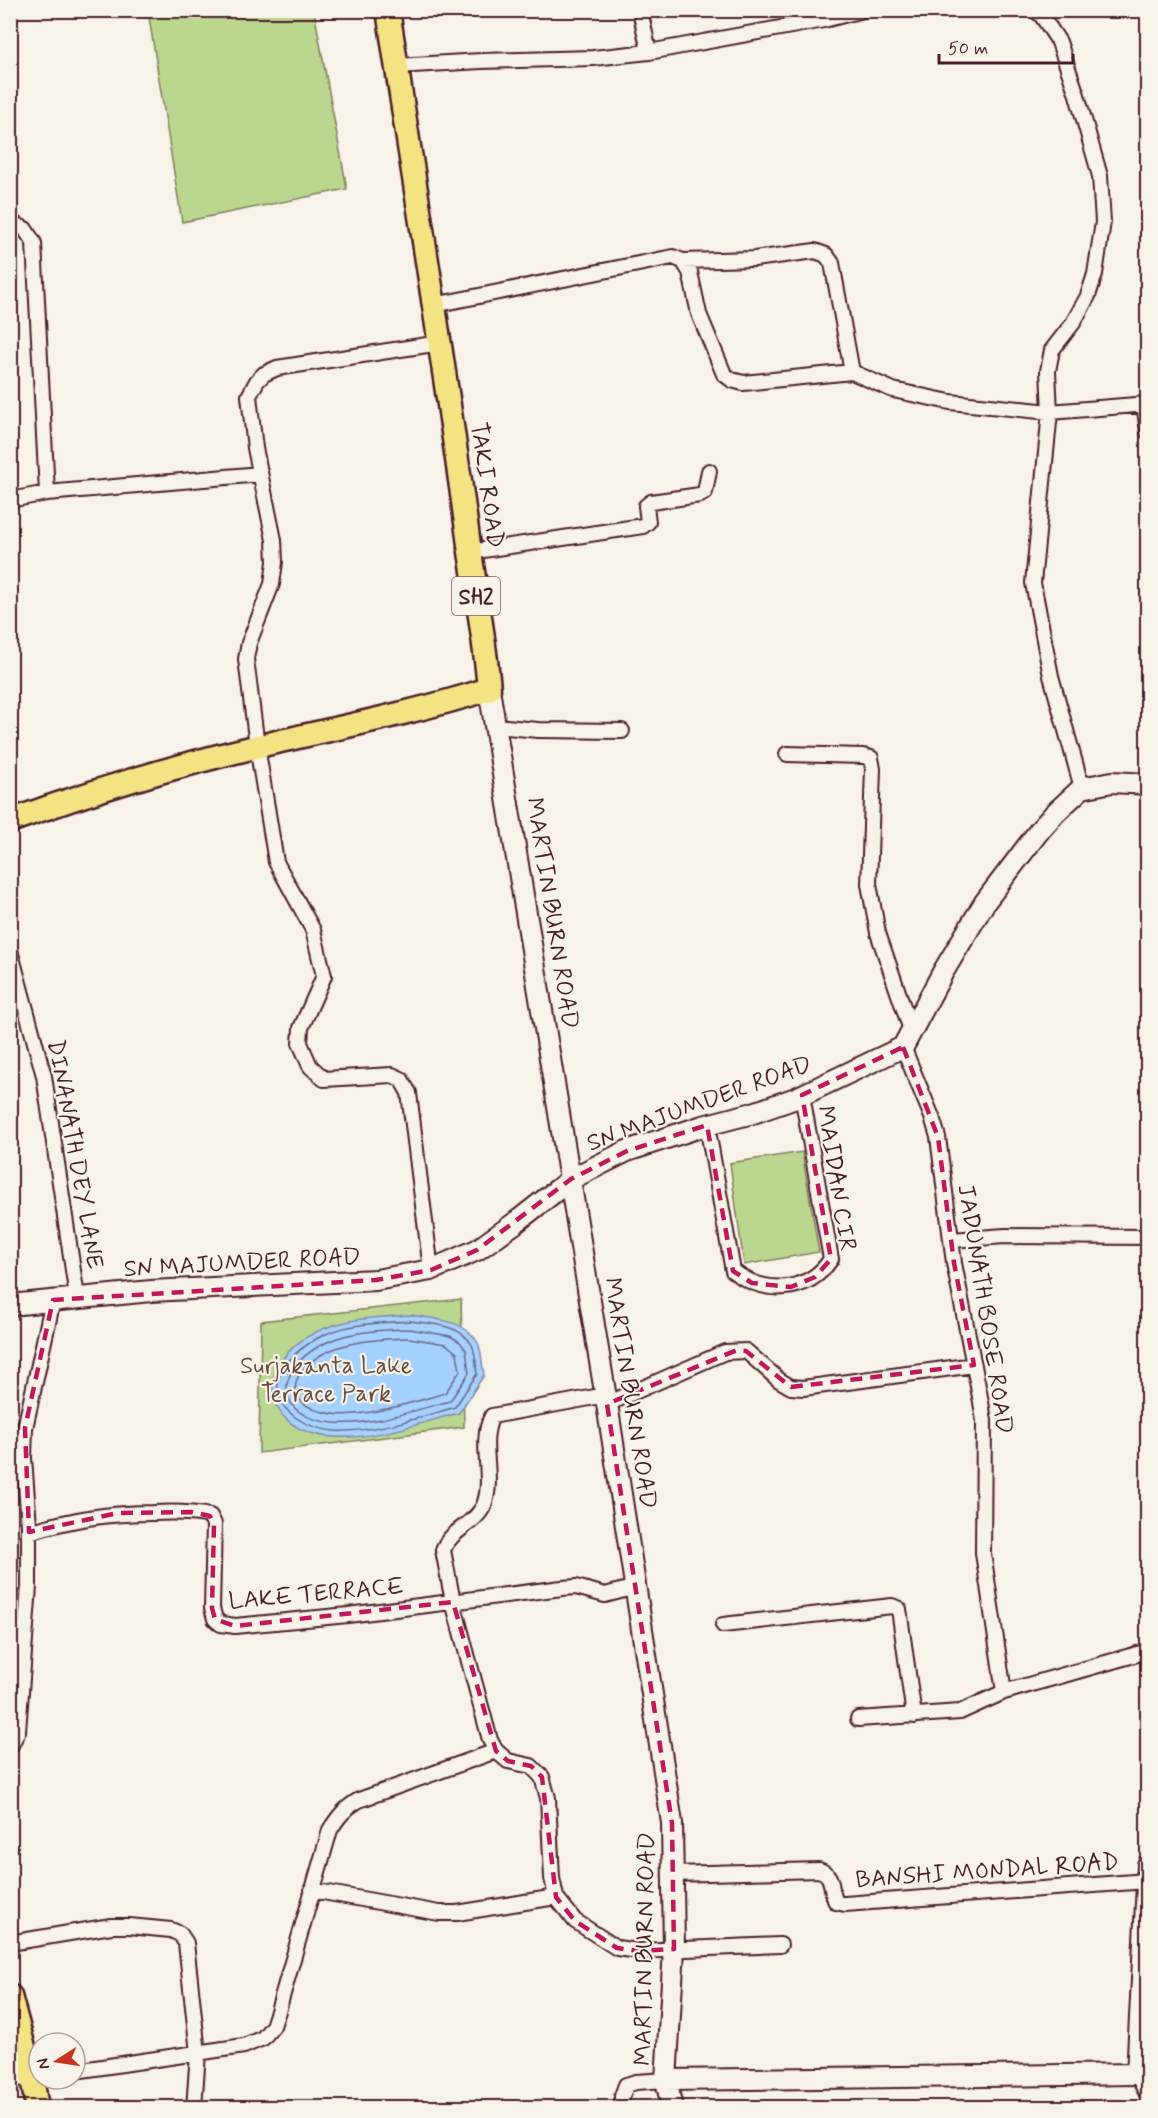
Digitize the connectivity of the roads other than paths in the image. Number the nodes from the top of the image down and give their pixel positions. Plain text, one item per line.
1 (388, 10) edge
2 (640, 10) edge
3 (863, 10) edge
4 (1035, 10) edge
5 (649, 52) junction
6 (396, 66) junction
7 (10, 222) edge
8 (682, 261) junction
9 (434, 305) junction
10 (440, 342) junction
11 (852, 372) junction
12 (1146, 404) edge
13 (1050, 412) junction
14 (1148, 432) edge
15 (709, 471) dead end
16 (260, 474) junction
17 (47, 493) junction
18 (10, 500) edge
19 (470, 552) junction
20 (489, 689) junction
21 (496, 726) junction
22 (622, 731) dead end
23 (257, 746) junction
24 (787, 754) dead end
25 (1148, 783) edge
26 (1082, 788) junction
27 (10, 821) edge
28 (10, 950) edge
29 (907, 1038) junction
30 (802, 1095) junction
31 (707, 1125) junction
32 (571, 1179) junction
33 (1148, 1237) edge
34 (951, 1240) junction
35 (431, 1270) junction
36 (77, 1297) junction
37 (53, 1300) junction
38 (10, 1305) edge
39 (974, 1365) junction
40 (607, 1400) junction
41 (29, 1532) junction
42 (636, 1587) junction
43 (453, 1602) junction
44 (723, 1625) dead end
45 (17, 1650) edge
46 (1148, 1651) edge
47 (1004, 1692) junction
48 (914, 1716) junction
49 (858, 1719) dead end
50 (10, 1747) edge
51 (496, 1751) junction
52 (1148, 1865) edge
53 (673, 1874) junction
54 (1147, 1881) edge
55 (312, 1890) junction
56 (556, 1897) junction
57 (10, 1943) edge
58 (780, 1945) dead end
59 (674, 1948) junction
60 (10, 1996) edge
61 (198, 2053) junction
62 (87, 2069) edge
63 (1137, 2073) junction
64 (27, 2078) edge
65 (666, 2080) junction
66 (31, 2091) edge
67 (1148, 2096) edge
68 (37, 2108) edge
69 (194, 2108) edge
70 (622, 2108) edge
71 (672, 2108) edge

1 - 6 main road, TAKI ROAD / SH2
2 - 5 street
3 - 5 street
4 - 13 street
5 - 6 street
6 - 9 main road, TAKI ROAD / SH2
7 - 17 street
8 - 9 street
8 - 11 street
8 - 11 street
9 - 10 main road, TAKI ROAD / SH2
10 - 16 street
10 - 19 main road, TAKI ROAD / SH2
11 - 13 street
12 - 13 street
12 - 14 street
13 - 26 street
15 - 19 street
16 - 17 street
16 - 23 street
17 - 18 street
19 - 20 main road, TAKI ROAD / SH2
20 - 21 main road, MARTIN BURN ROAD
20 - 23 main road
21 - 22 street
21 - 32 main road, MARTIN BURN ROAD
23 - 27 main road
23 - 35 street
24 - 29 street, JADUNATH BOSE ROAD
25 - 26 main road
26 - 29 main road
28 - 36 street, DINANATH DEY LANE
29 - 30 main road, SN MAJUMDER ROAD
29 - 34 street, JADUNATH BOSE ROAD
30 - 31 main road, SN MAJUMDER ROAD
30 - 31 street, MAIDAN CIR
31 - 32 main road, SN MAJUMDER ROAD
32 - 35 main road, SN MAJUMDER ROAD
32 - 40 main road, MARTIN BURN ROAD
33 - 34 street
34 - 39 street, JADUNATH BOSE ROAD
35 - 36 main road, SN MAJUMDER ROAD
36 - 37 main road, SN MAJUMDER ROAD
37 - 38 main road, SN MAJUMDER ROAD
37 - 41 street
39 - 40 street
39 - 47 street, JADUNATH BOSE ROAD
40 - 42 main road, MARTIN BURN ROAD
40 - 43 street
41 - 43 street, LAKE TERRACE
41 - 45 street
42 - 43 street, LAKE TERRACE
42 - 53 main road, MARTIN BURN ROAD
43 - 51 street
44 - 48 street
45 - 50 street
46 - 47 street
47 - 48 street
48 - 49 street
51 - 55 street
51 - 56 street
52 - 54 main road
53 - 54 street, BANSHI MONDAL ROAD
53 - 59 main road, MARTIN BURN ROAD
54 - 63 main road
55 - 56 street
55 - 61 street
56 - 59 street
57 - 61 street
58 - 59 street
59 - 65 main road, MARTIN BURN ROAD
60 - 64 main road
61 - 62 street
61 - 69 street
63 - 65 main road
63 - 67 street
65 - 70 street
65 - 71 main road, MARTIN BURN ROAD
66 - 68 main road

